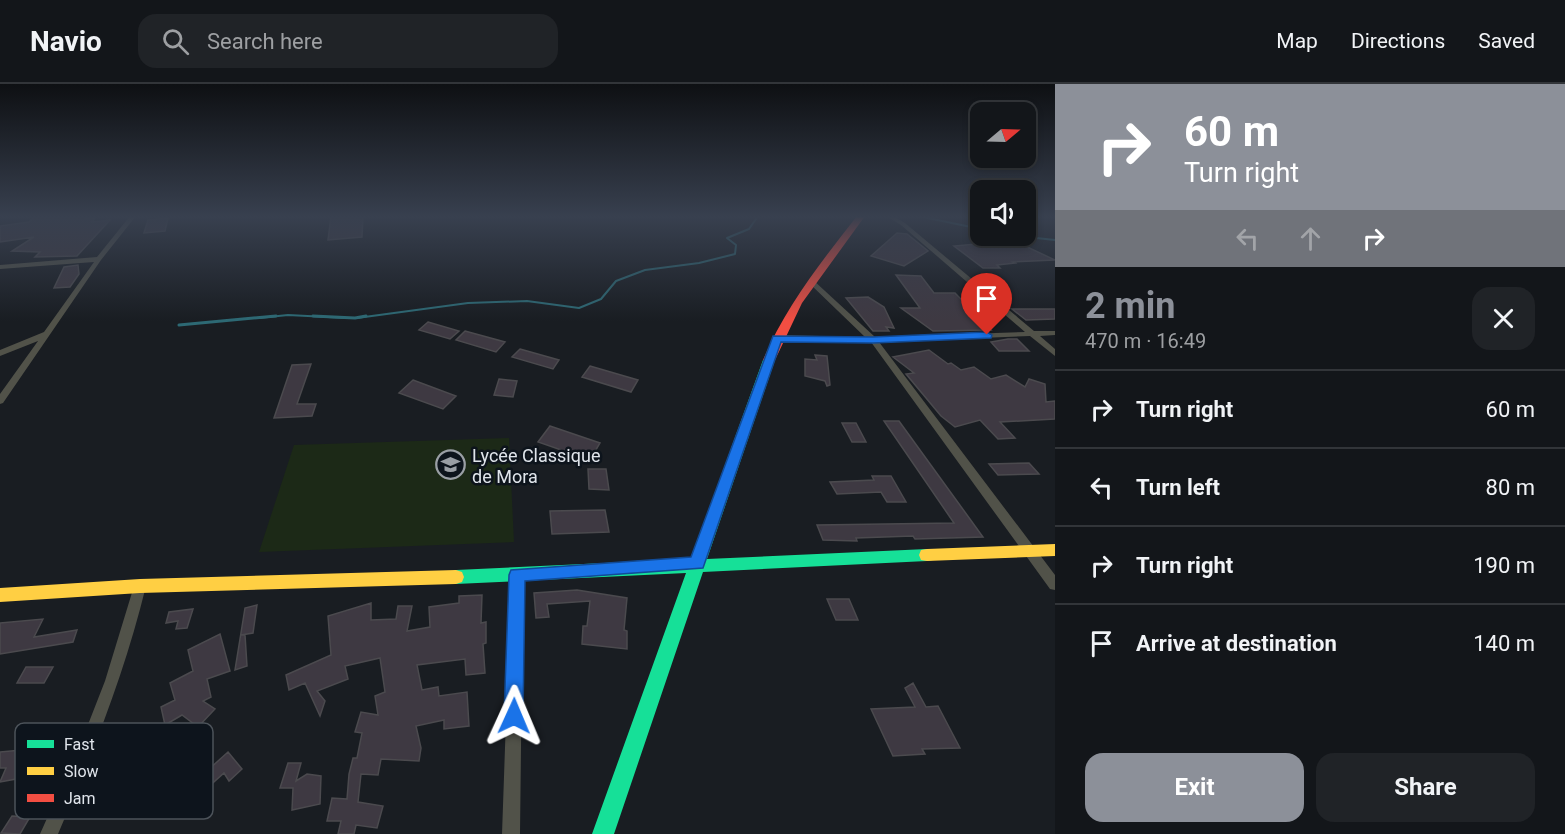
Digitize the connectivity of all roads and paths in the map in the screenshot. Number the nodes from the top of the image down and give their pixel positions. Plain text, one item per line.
1 (105, 251) edge
2 (835, 251) edge
3 (932, 251) edge
4 (99, 259) junction
5 (0, 267) edge
6 (812, 281) junction
7 (1033, 333) junction
8 (1055, 333) edge
9 (47, 334) junction
10 (777, 338) junction
11 (873, 340) junction
12 (0, 353) edge
13 (1055, 353) edge
14 (0, 401) edge
15 (1029, 549) junction
16 (1055, 550) edge
17 (697, 564) junction
18 (517, 575) junction
19 (1055, 585) edge
20 (140, 586) junction
21 (0, 595) edge
22 (97, 723) edge
23 (55, 819) edge
24 (49, 834) edge
25 (511, 834) edge
26 (603, 834) edge

1 - 4 street
2 - 6 main road
3 - 7 street
4 - 5 street
4 - 9 street
6 - 10 main road
6 - 11 street
7 - 8 street
7 - 11 street
7 - 13 street
9 - 12 street
9 - 14 street
10 - 11 street
10 - 17 main road
11 - 15 street
15 - 16 main road
15 - 17 main road
15 - 19 street
17 - 18 main road
17 - 26 main road
18 - 20 main road
18 - 25 street
20 - 21 main road
20 - 22 street
23 - 24 street

